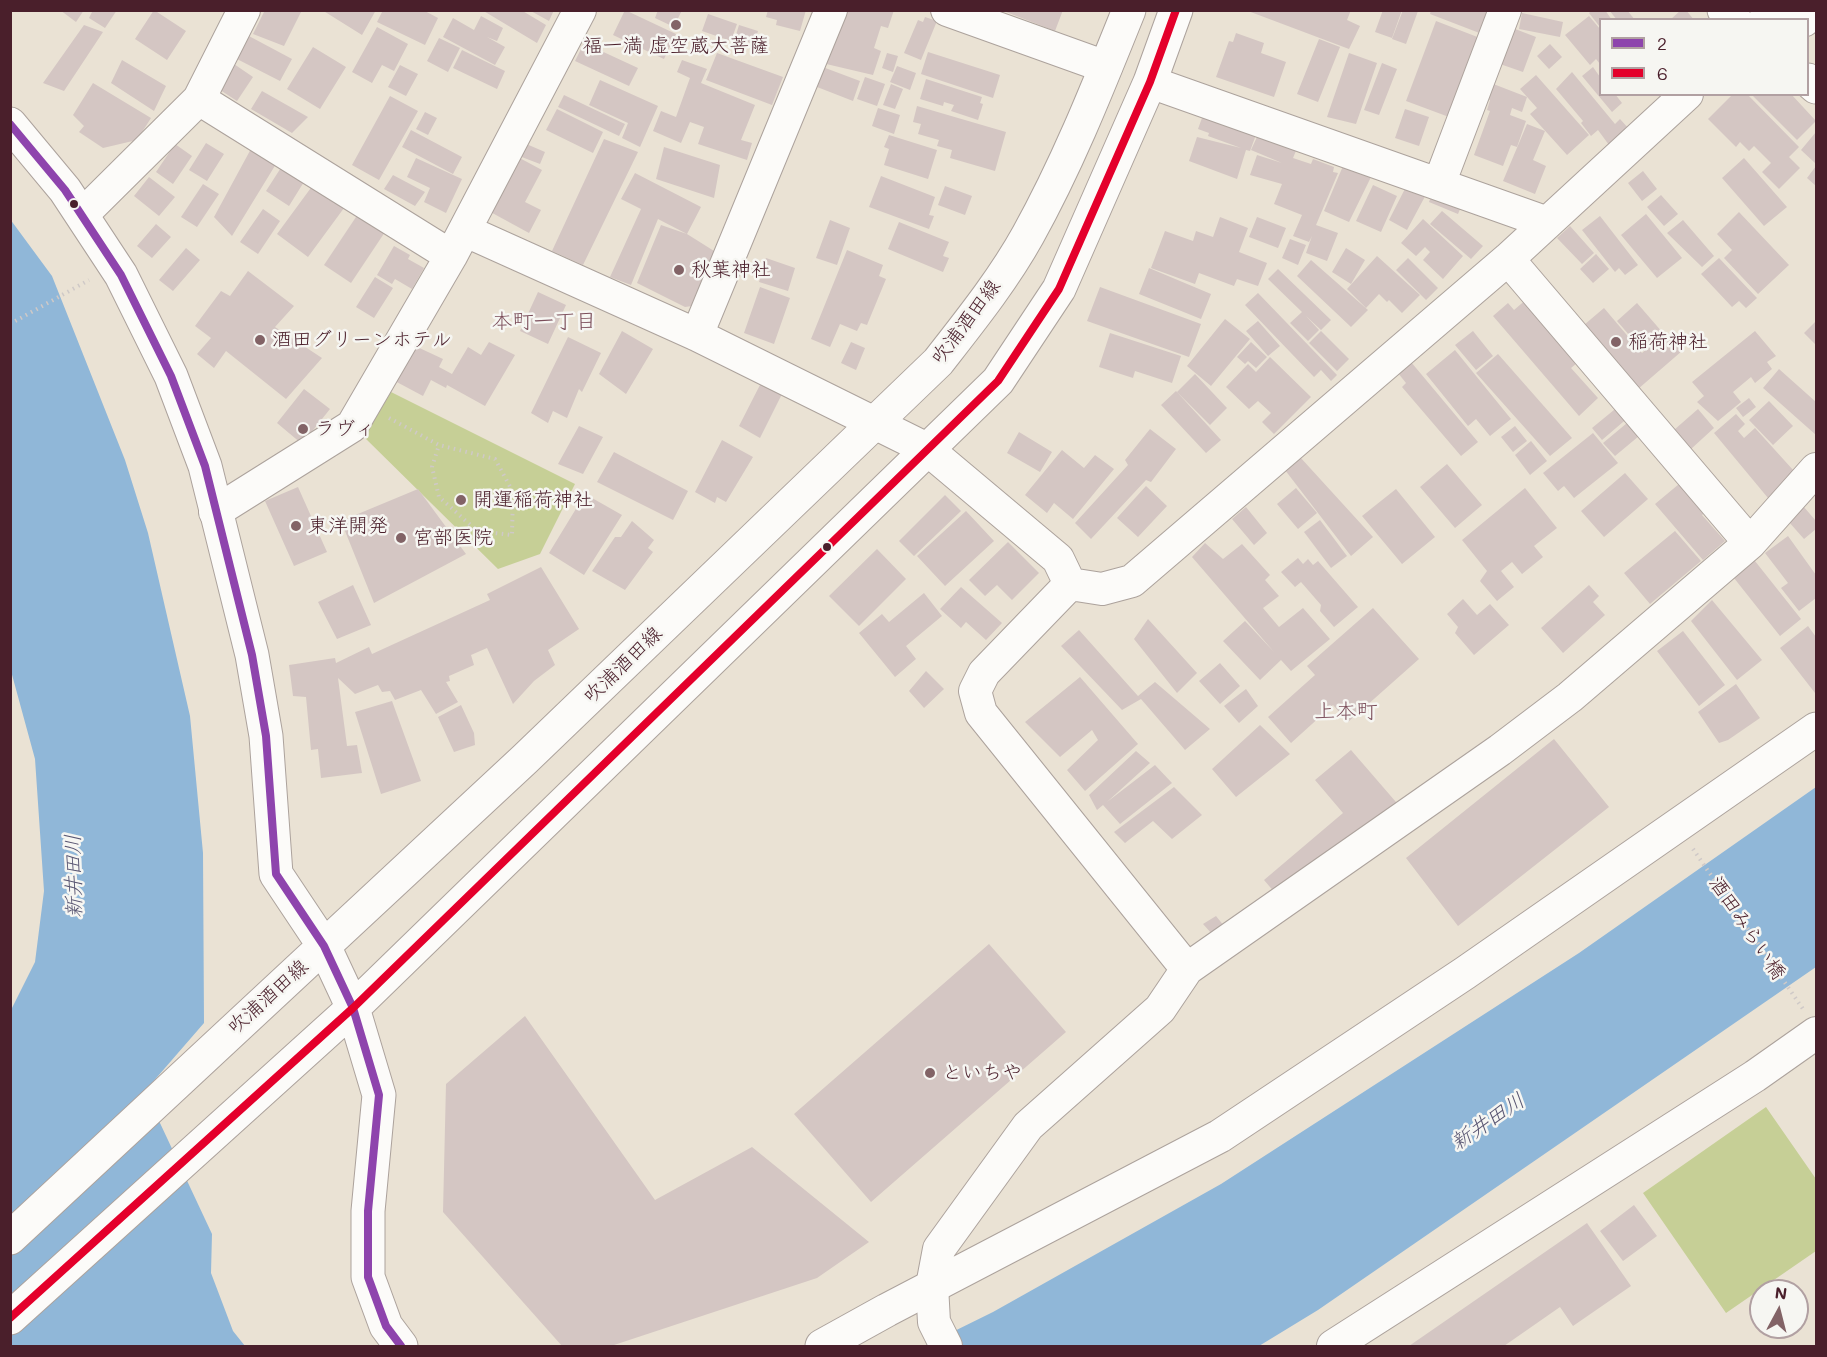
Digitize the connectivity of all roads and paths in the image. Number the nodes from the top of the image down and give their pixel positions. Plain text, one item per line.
1 (580, 10) edge
2 (831, 10) edge
3 (946, 10) edge
4 (1129, 10) edge
5 (1176, 10) edge
6 (1505, 10) edge
7 (234, 14) edge
8 (1106, 67) junction
9 (1150, 82) junction
10 (1685, 96) edge
11 (199, 99) junction
12 (10, 124) edge
13 (1439, 184) junction
14 (83, 214) junction
15 (1545, 222) junction
16 (459, 244) junction
17 (1508, 259) junction
18 (95, 276) dead end
19 (10, 324) edge
20 (697, 335) junction
21 (364, 404) junction
22 (876, 424) junction
23 (439, 445) junction
24 (927, 449) junction
25 (1816, 469) edge
26 (215, 512) junction
27 (1750, 543) junction
28 (1070, 584) junction
29 (1816, 729) edge
30 (1678, 827) junction
31 (324, 946) junction
32 (1187, 969) junction
33 (353, 1008) junction
34 (1813, 1026) edge
35 (10, 1238) edge
36 (932, 1286) junction
37 (10, 1318) edge
38 (940, 1334) edge
39 (401, 1347) edge
40 (822, 1347) edge
41 (1333, 1347) edge

1 - 16 street
2 - 20 street
3 - 8 street
4 - 8 main road, 吹浦酒田線
5 - 9 main road
6 - 13 street
7 - 11 street
8 - 22 main road, 吹浦酒田線
9 - 13 street
9 - 24 main road
10 - 15 street
11 - 14 street
11 - 16 street
12 - 14 main road
13 - 15 street
14 - 26 main road
15 - 17 street
16 - 20 street
16 - 21 street
17 - 27 street
17 - 28 street
18 - 19 path
20 - 22 street
21 - 23 path
21 - 26 street
22 - 24 street
22 - 31 main road, 吹浦酒田線
23 - 23 path
24 - 28 street
24 - 33 main road
25 - 27 street
26 - 31 main road
27 - 32 street
28 - 32 street
29 - 30 main road
30 - 34 path, 酒田みらい橋
30 - 36 main road
31 - 33 main road
31 - 35 main road, 吹浦酒田線
32 - 36 street
33 - 37 main road
33 - 39 main road
34 - 41 street
36 - 38 street
36 - 40 main road

